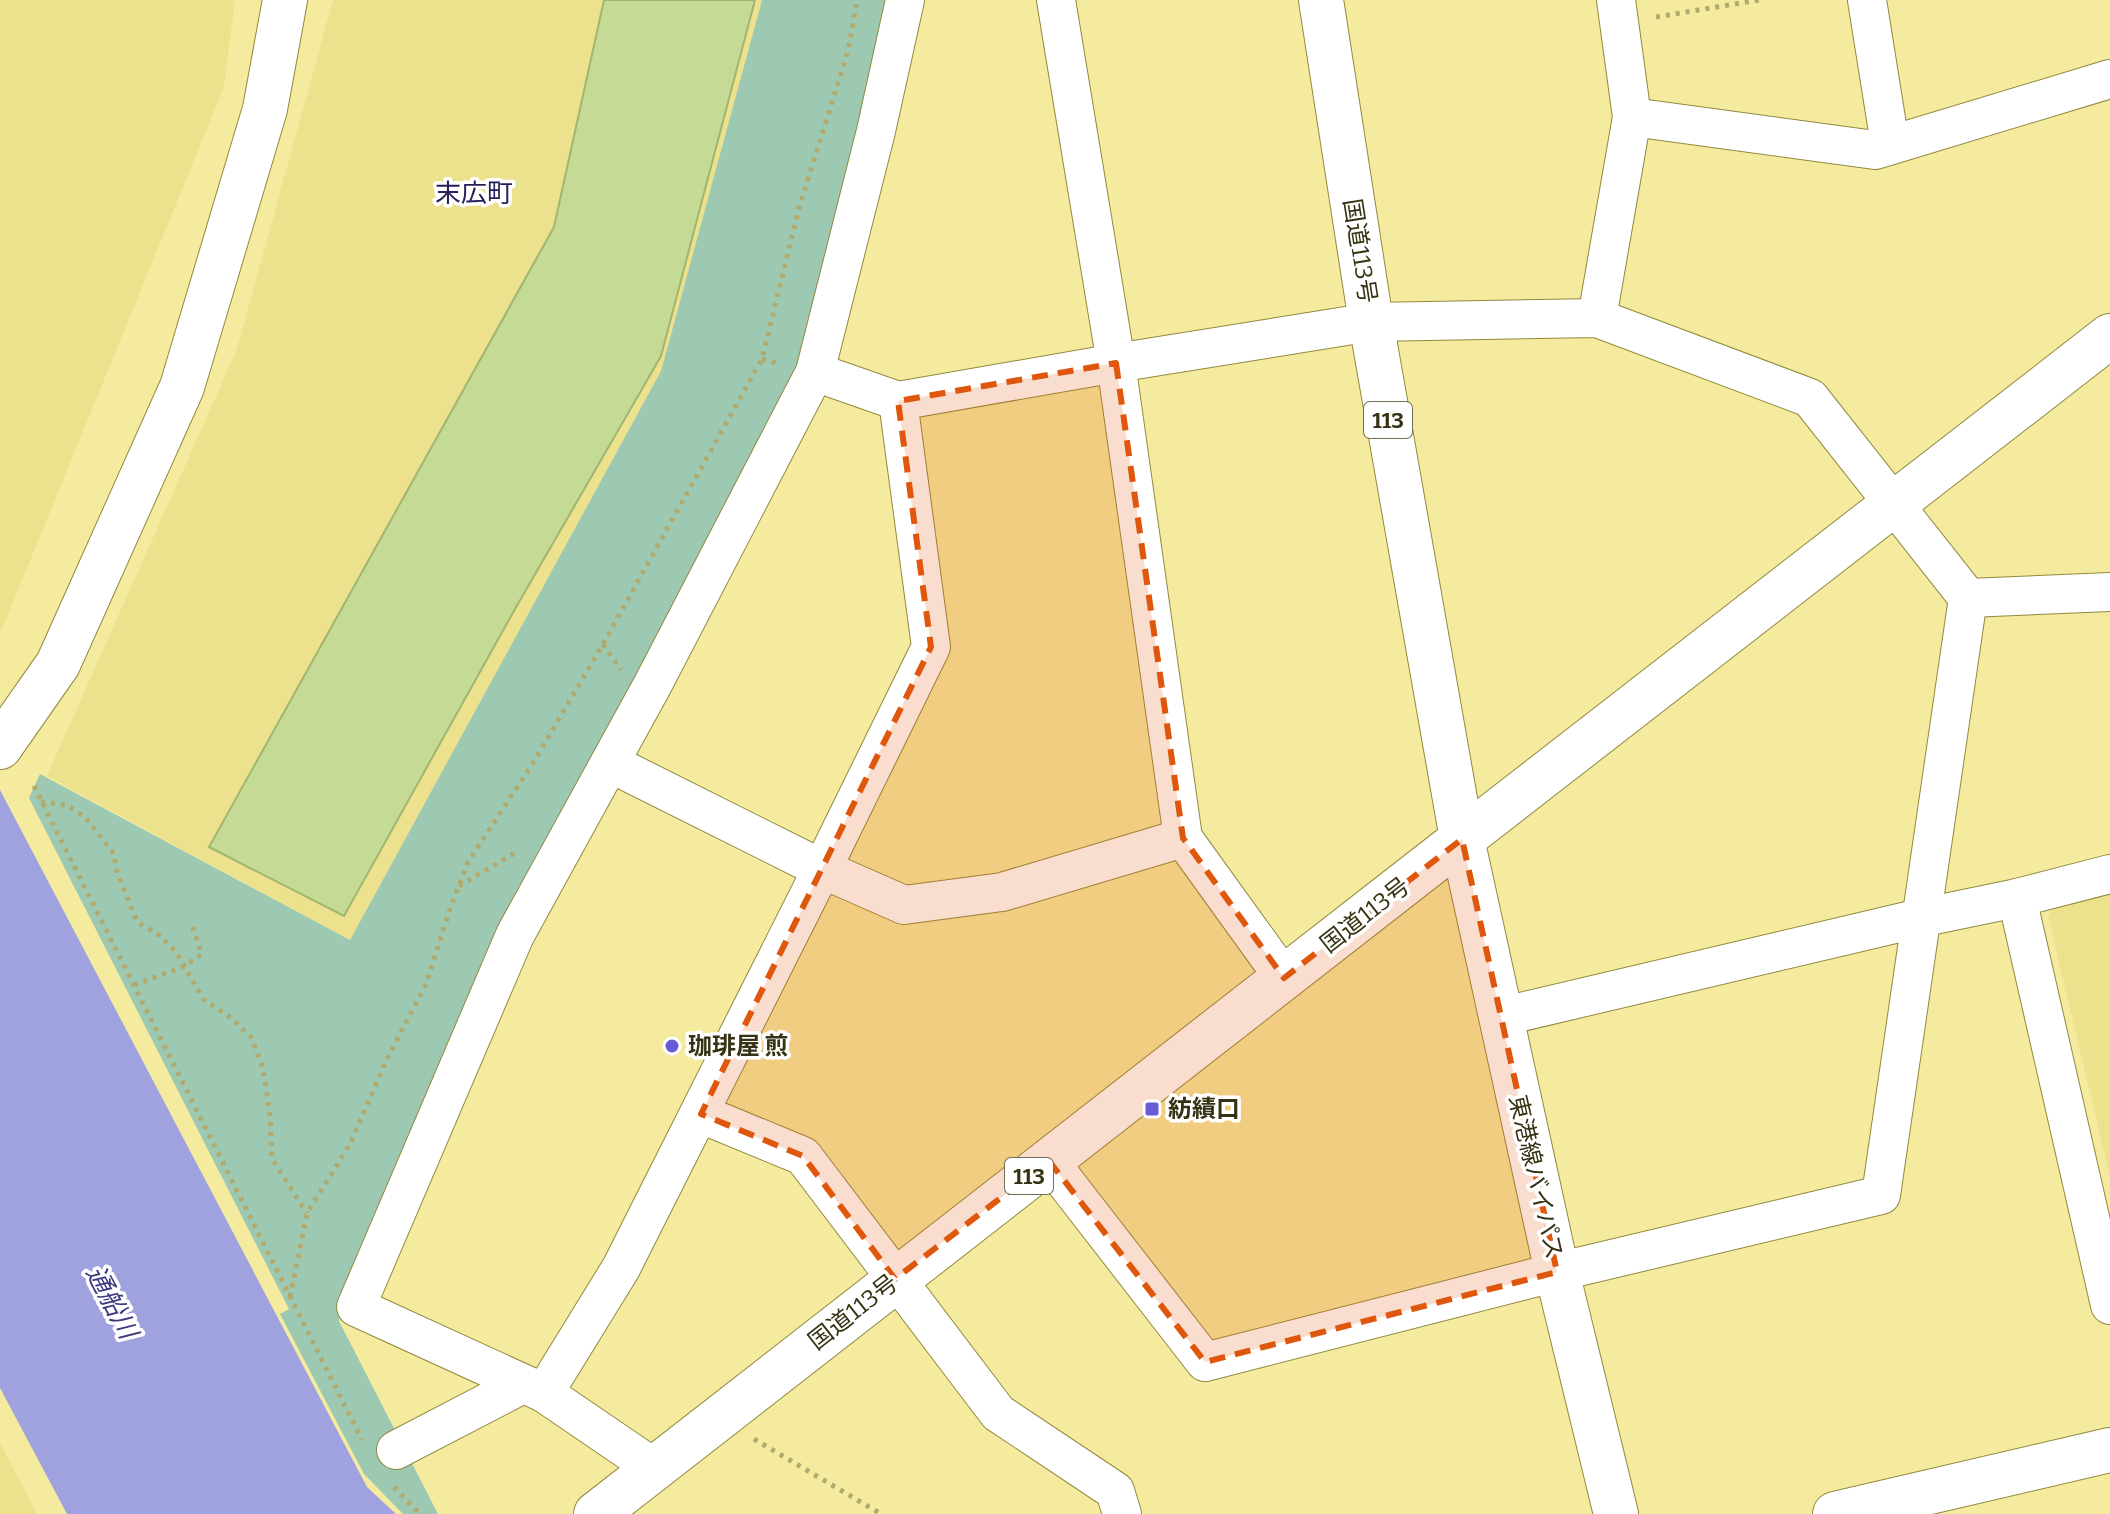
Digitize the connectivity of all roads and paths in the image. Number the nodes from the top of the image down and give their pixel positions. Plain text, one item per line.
1 (285, 0) edge
2 (857, 0) edge
3 (905, 0) edge
4 (1056, 0) edge
5 (1321, 0) edge
6 (1759, 0) edge
7 (1867, 0) edge
8 (1618, 12) edge
9 (2110, 79) edge
10 (1632, 117) junction
11 (1890, 144) junction
12 (1597, 318) junction
13 (1371, 322) junction
14 (2110, 336) edge
15 (1116, 363) junction
16 (815, 372) junction
17 (898, 401) junction
18 (1892, 504) junction
19 (2110, 592) edge
20 (1968, 598) junction
21 (0, 747) edge
22 (610, 763) junction
23 (34, 786) dead end
24 (41, 802) junction
25 (1183, 838) junction
26 (1462, 839) junction
27 (822, 869) junction
28 (2110, 874) edge
29 (2017, 898) junction
30 (1920, 918) junction
31 (192, 926) dead end
32 (185, 966) junction
33 (1284, 978) junction
34 (134, 985) junction
35 (1500, 1017) junction
36 (701, 1114) junction
37 (1049, 1161) junction
38 (307, 1213) junction
39 (1557, 1272) junction
40 (895, 1279) junction
41 (290, 1297) junction
42 (2110, 1305) edge
43 (533, 1388) junction
44 (719, 1418) junction
45 (2110, 1450) edge
46 (385, 1462) junction
47 (654, 1468) junction
48 (420, 1514) edge
49 (596, 1514) edge
50 (881, 1514) edge
51 (1122, 1514) edge
52 (1616, 1514) edge
53 (1835, 1514) edge

1 - 21 main road
2 - 38 path
3 - 16 street
4 - 15 street
5 - 13 main road, 国道113号 / 113
6 - 8 path
7 - 11 street
8 - 10 street
9 - 11 street
10 - 11 street
10 - 12 street
12 - 13 street
12 - 18 street
13 - 15 street
13 - 26 main road, 国道113号 / 113
14 - 18 main road
15 - 17 street
15 - 25 street
16 - 17 street
16 - 22 street
17 - 27 street
18 - 20 street
18 - 26 main road
19 - 20 street
20 - 30 street
22 - 27 street
22 - 43 street
23 - 24 path
24 - 32 path
24 - 34 path
25 - 27 street
25 - 33 street
26 - 33 main road, 国道113号 / 113
26 - 35 main road, 東港線バイパス / 113
27 - 36 street
28 - 29 street
29 - 30 street
29 - 42 street
30 - 35 street
30 - 39 street
31 - 32 path
32 - 34 path
32 - 38 path
33 - 37 main road, 国道113号 / 113
34 - 41 path
35 - 39 main road, 東港線バイパス / 113
36 - 40 street
36 - 43 street
37 - 39 street
37 - 40 main road, 国道113号 / 113
38 - 41 path
39 - 52 main road, 東港線バイパス / 113
40 - 44 main road, 国道113号 / 113
40 - 51 street
41 - 46 path
43 - 46 street
43 - 47 street
44 - 47 main road, 国道113号 / 113
44 - 50 path
45 - 53 main road
46 - 48 path
47 - 49 main road, 国道113号 / 113

